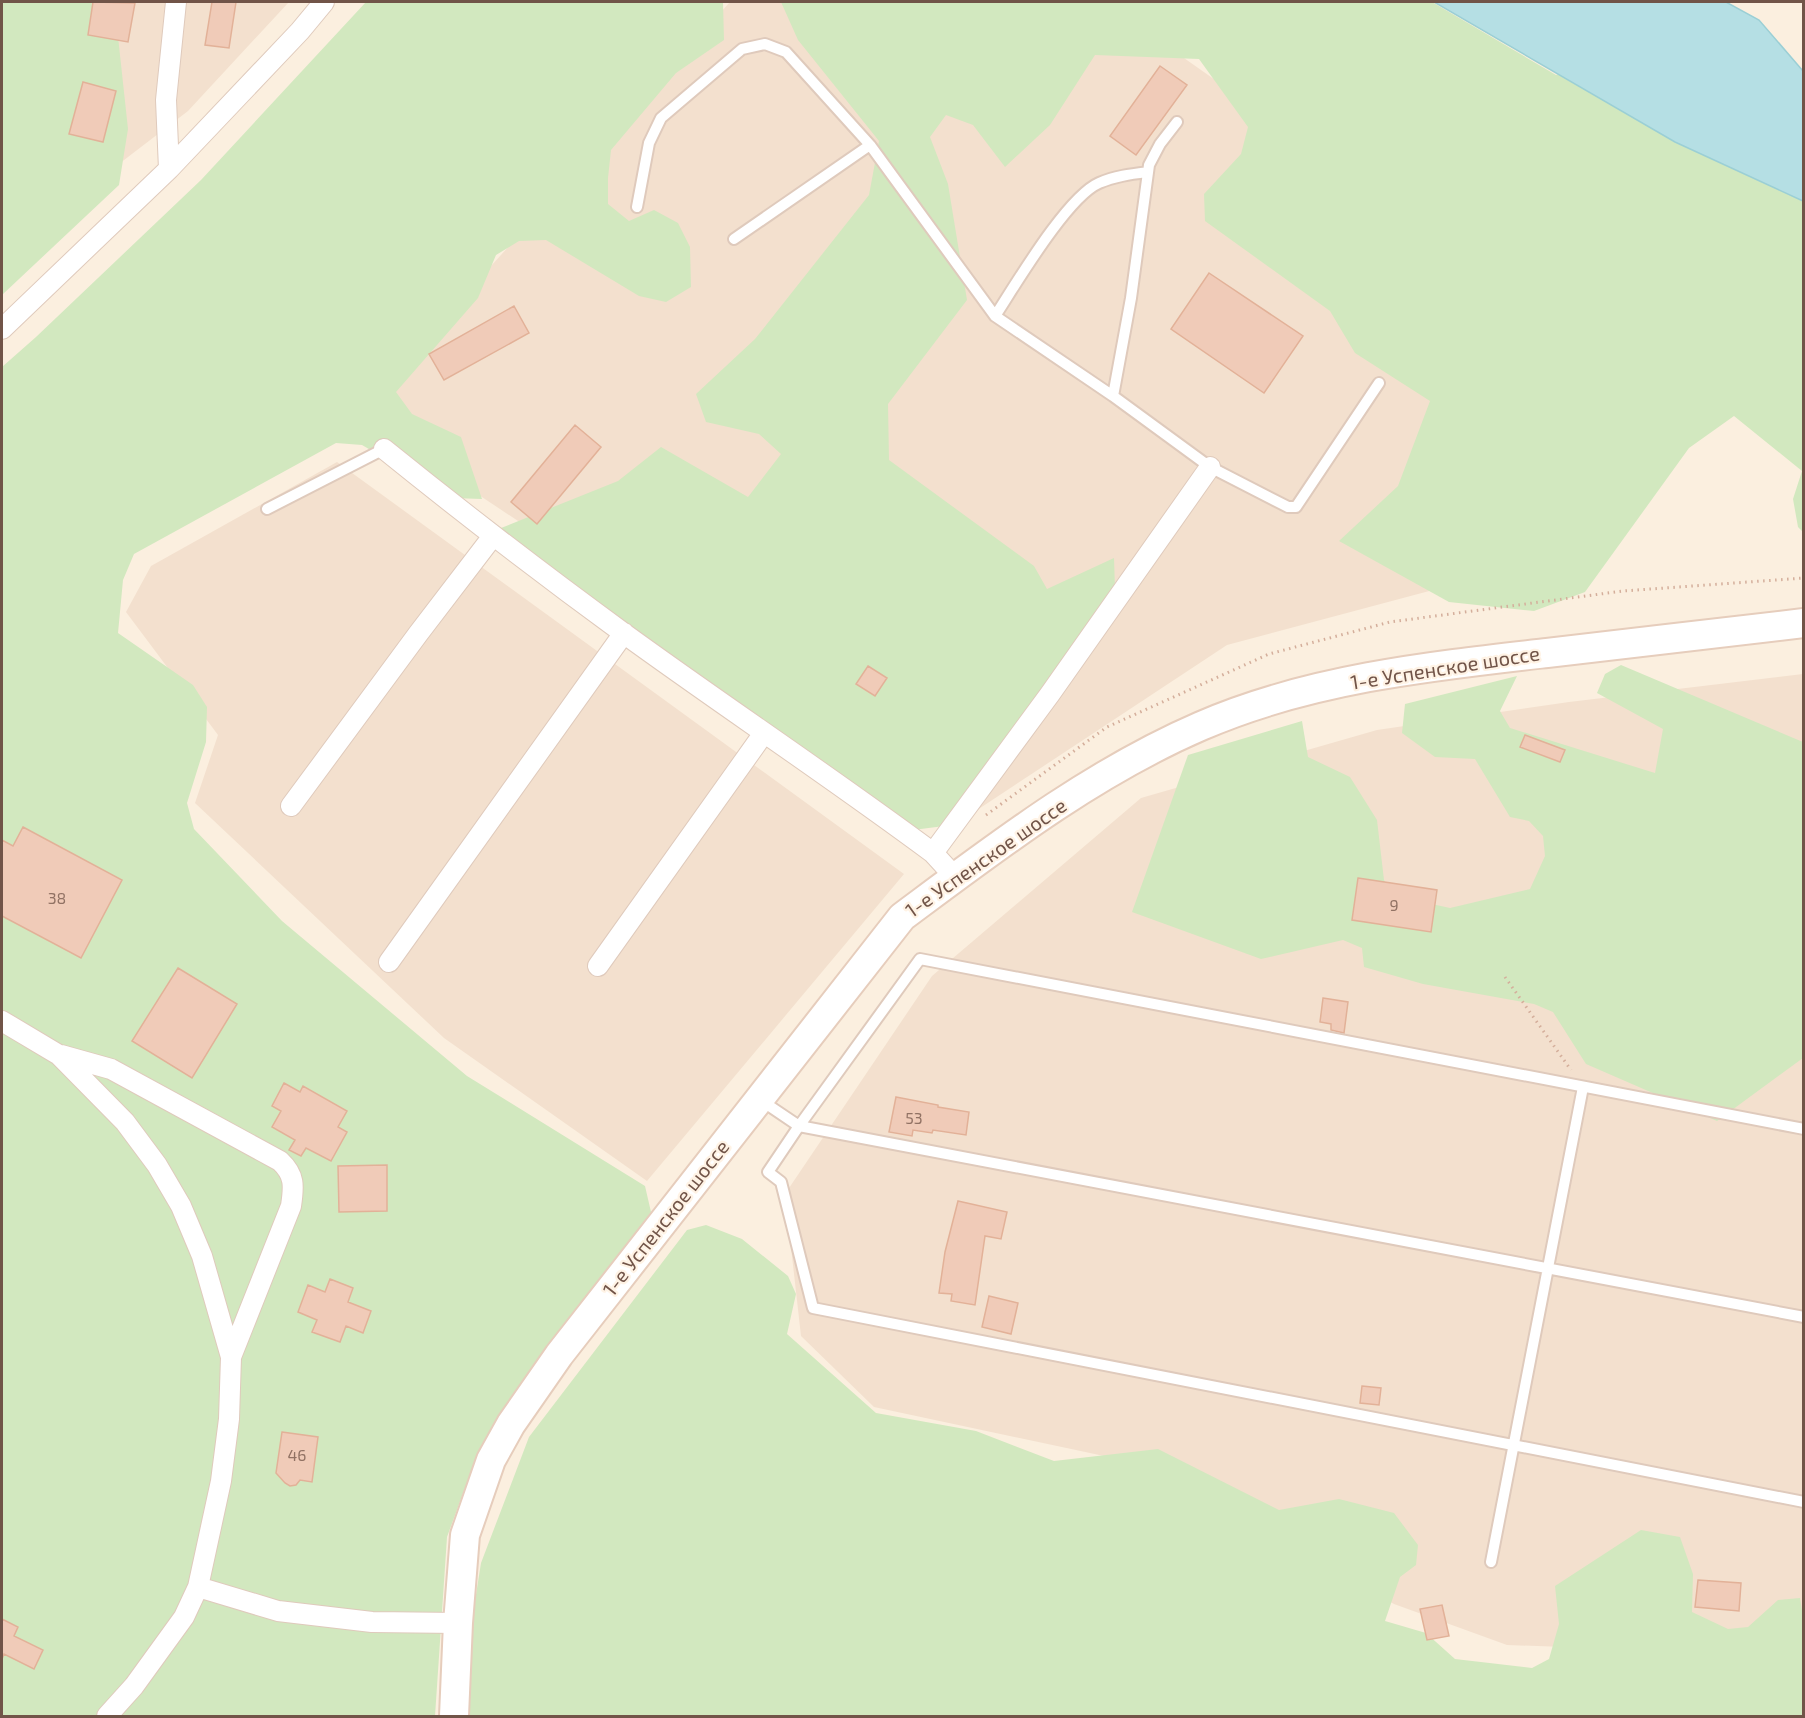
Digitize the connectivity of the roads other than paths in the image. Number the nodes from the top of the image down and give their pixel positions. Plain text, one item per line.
1 (176, 2) edge
2 (324, 2) edge
3 (1177, 122) dead end
4 (870, 145) junction
5 (169, 169) junction
6 (1148, 172) junction
7 (637, 207) dead end
8 (734, 239) dead end
9 (995, 316) junction
10 (2, 329) edge
11 (1379, 383) dead end
12 (1113, 396) junction
13 (384, 449) joint
14 (1210, 467) junction
15 (267, 509) dead end
16 (493, 536) junction
17 (1803, 623) edge
18 (624, 633) junction
19 (764, 733) junction
20 (291, 806) dead end
21 (933, 853) junction
22 (955, 877) junction
23 (389, 962) dead end
24 (598, 966) dead end
25 (2, 1021) edge
26 (59, 1055) junction
27 (1583, 1087) junction
28 (759, 1098) junction
29 (799, 1126) junction
30 (1803, 1129) edge
31 (1548, 1268) junction
32 (1803, 1317) edge
33 (231, 1357) junction
34 (1514, 1446) junction
35 (1803, 1502) edge
36 (1491, 1562) dead end
37 (198, 1587) junction
38 (458, 1623) junction
39 (107, 1716) edge
40 (454, 1716) edge

1 - 5 street
2 - 5 street
3 - 6 lane
4 - 7 lane
4 - 8 lane
4 - 9 lane
5 - 10 street
6 - 9 lane
6 - 12 lane
9 - 12 lane
11 - 14 lane
12 - 14 lane
13 - 15 lane
13 - 16 street
14 - 21 street
16 - 18 street
16 - 20 street
17 - 22 main road, 1-е Успенское шоссе
18 - 19 street
18 - 23 street
19 - 21 street
19 - 24 street
21 - 22 street
22 - 28 main road, 1-е Успенское шоссе
25 - 26 street
26 - 33 street
26 - 33 street
27 - 29 lane
27 - 30 lane
27 - 31 lane
28 - 29 lane
28 - 38 main road, 1-е Успенское шоссе
29 - 31 lane
29 - 34 lane
31 - 32 lane
31 - 34 lane
33 - 37 street
34 - 35 lane
34 - 36 lane
37 - 38 street
37 - 39 street
38 - 40 main road, 1-е Успенское шоссе

